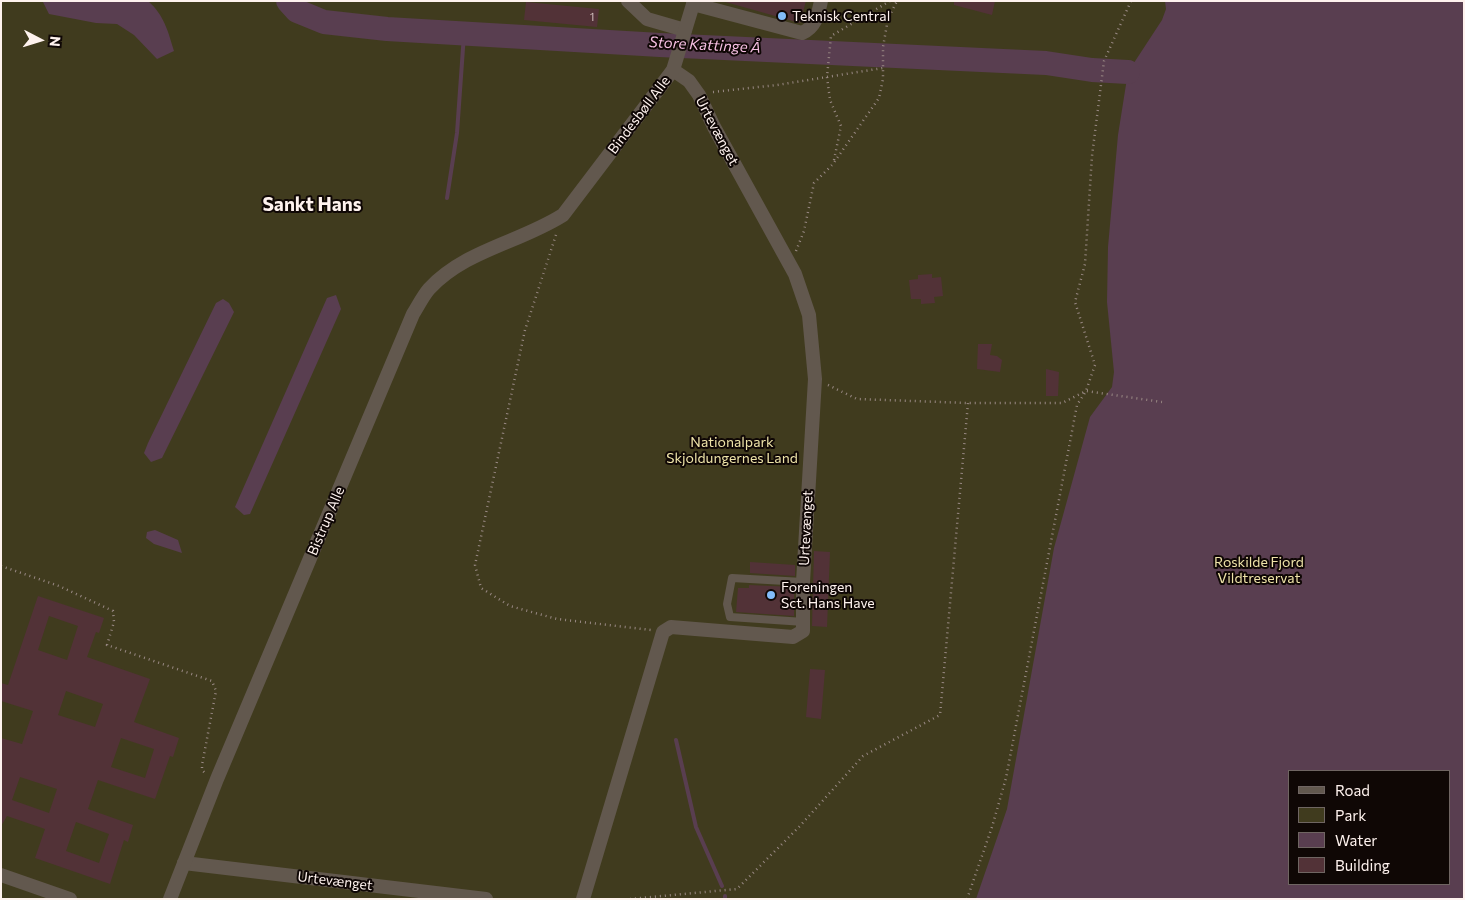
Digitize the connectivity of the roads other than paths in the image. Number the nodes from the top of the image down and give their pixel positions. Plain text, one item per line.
1 (628, 1) edge
2 (821, 1) edge
3 (694, 2) edge
4 (685, 30) junction
5 (673, 70) junction
6 (563, 215) joint
7 (803, 582) junction
8 (804, 622) junction
9 (184, 863) junction
10 (1, 875) edge
11 (70, 899) edge
12 (170, 899) edge
13 (486, 899) edge
14 (583, 899) edge

1 - 4 street
2 - 3 street, Bindesbøll Alle
3 - 4 street, Bindesbøll Alle
4 - 5 street, Bindesbøll Alle
5 - 6 street, Bindesbøll Alle
5 - 7 street, Urtevænget
6 - 9 street, Bistrup Alle
7 - 8 street, Urtevænget
7 - 8 lane
8 - 14 street
9 - 12 street, Bistrup Alle
9 - 13 street, Urtevænget
10 - 11 street

